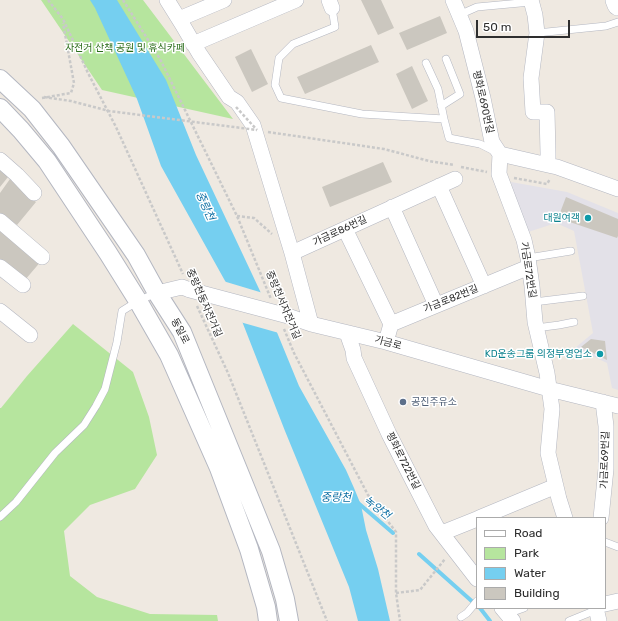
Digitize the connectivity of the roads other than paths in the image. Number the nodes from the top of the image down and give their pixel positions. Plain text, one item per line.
1 (166, 0) edge
2 (224, 0) edge
3 (296, 0) edge
4 (453, 0) edge
5 (616, 0) edge
6 (531, 1) edge
7 (331, 4) edge
8 (618, 5) edge
9 (459, 15) junction
10 (179, 19) junction
11 (618, 22) edge
12 (537, 33) junction
13 (194, 44) junction
14 (446, 59) dead end
15 (426, 63) dead end
16 (0, 79) edge
17 (441, 106) junction
18 (0, 108) edge
19 (444, 119) junction
20 (500, 154) junction
21 (0, 160) edge
22 (553, 166) junction
23 (455, 178) dead end
24 (439, 186) junction
25 (618, 189) edge
26 (34, 194) dead end
27 (392, 207) junction
28 (0, 221) edge
29 (345, 228) junction
30 (571, 251) dead end
31 (292, 253) junction
32 (42, 257) dead end
33 (528, 263) junction
34 (0, 267) edge
35 (22, 285) dead end
36 (484, 286) junction
37 (157, 293) junction
38 (583, 296) dead end
39 (138, 301) junction
40 (534, 302) junction
41 (436, 305) junction
42 (0, 311) edge
43 (574, 322) dead end
44 (311, 324) junction
45 (391, 324) junction
46 (536, 328) junction
47 (347, 333) junction
48 (30, 335) dead end
49 (386, 342) junction
50 (549, 388) junction
51 (603, 402) junction
52 (618, 406) edge
53 (556, 486) junction
54 (0, 517) edge
55 (480, 517) edge
56 (566, 517) edge
57 (601, 517) edge
58 (476, 519) edge
59 (442, 533) junction
60 (606, 542) edge
61 (618, 547) edge
62 (476, 578) edge
63 (618, 601) edge
64 (476, 602) edge
65 (606, 607) edge
66 (521, 609) edge
67 (599, 611) edge
68 (507, 614) edge
69 (461, 617) dead end
70 (268, 621) edge
71 (289, 621) edge
72 (569, 621) edge

1 - 10 street
2 - 10 street
3 - 13 street
4 - 9 street, 평화로690번길
5 - 8 main road
6 - 9 lane
6 - 12 street
7 - 19 lane
9 - 20 street, 평화로690번길
10 - 13 street
11 - 12 lane
12 - 22 street
13 - 31 street
14 - 17 lane
15 - 17 lane
16 - 37 street, 동일로
17 - 19 lane
18 - 39 street
19 - 20 lane
20 - 22 street
20 - 33 street, 가금로72번길
21 - 26 street
22 - 25 street
23 - 24 street, 가금로86번길
24 - 27 street, 가금로86번길
24 - 36 street
27 - 29 street, 가금로86번길
27 - 41 street
28 - 32 street
29 - 31 street, 가금로86번길
29 - 45 street
30 - 33 lane
31 - 44 street
33 - 36 street, 가금로82번길
33 - 40 street, 가금로72번길
34 - 35 street
36 - 41 street, 가금로82번길
37 - 39 lane
37 - 44 street, 가금로, bridge
37 - 71 street, 동일로
38 - 40 lane
39 - 54 lane
39 - 70 street
40 - 46 street, 가금로72번길
41 - 45 street, 가금로82번길
42 - 48 street
43 - 46 lane
44 - 47 street, 가금로
45 - 49 street
46 - 50 street, 가금로72번길
47 - 49 street, 가금로
47 - 59 street, 평화로722번길
49 - 50 street, 가금로
50 - 51 street, 가금로
50 - 53 street, 가금로72번길
51 - 52 street, 가금로
51 - 57 street, 가금로69번길
53 - 55 street
53 - 56 street, 가금로72번길
58 - 59 street
59 - 62 street, 평화로722번길
60 - 61 lane
63 - 65 street
64 - 69 lane
66 - 68 lane
67 - 72 lane

